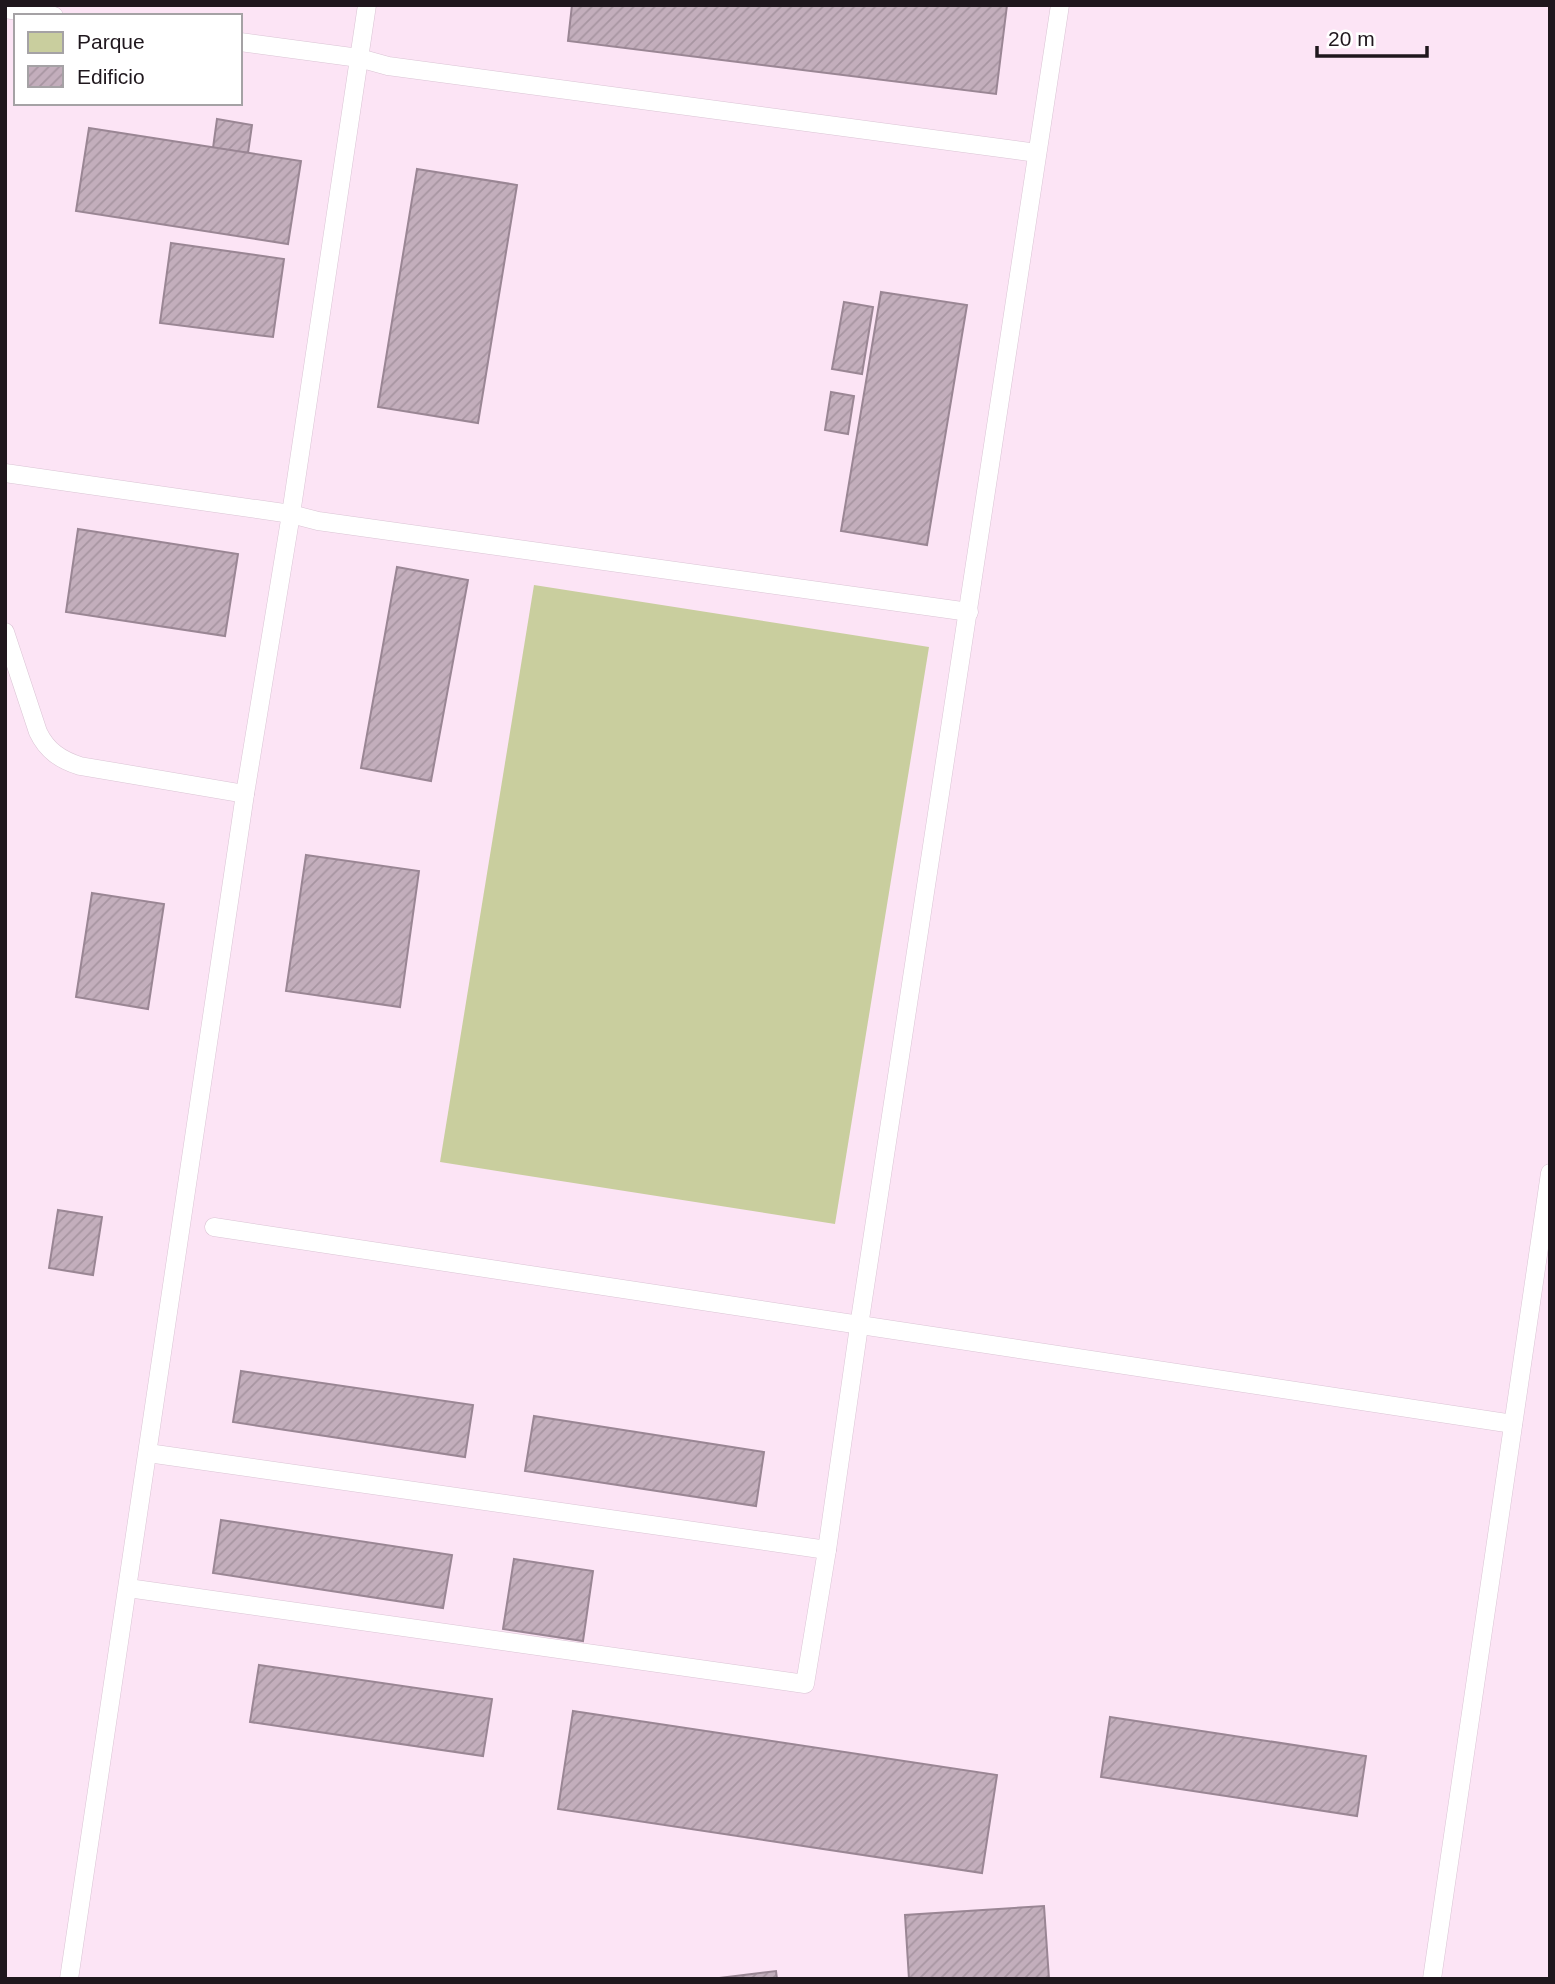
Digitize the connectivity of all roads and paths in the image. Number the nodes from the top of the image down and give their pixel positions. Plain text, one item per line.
1 (367, 5) edge
2 (1060, 5) edge
3 (5, 9) edge
4 (40, 14) edge
5 (242, 42) edge
6 (359, 58) junction
7 (1037, 153) junction
8 (5, 473) edge
9 (291, 514) junction
10 (969, 612) junction
11 (5, 632) edge
12 (245, 794) junction
13 (1550, 1173) edge
14 (214, 1227) dead end
15 (859, 1326) junction
16 (1513, 1424) junction
17 (148, 1453) junction
18 (827, 1550) junction
19 (128, 1588) junction
20 (69, 1979) edge
21 (1432, 1979) edge

1 - 6 lane
2 - 7 lane
3 - 4 lane
5 - 6 lane
6 - 7 lane
6 - 9 lane
7 - 10 lane
8 - 9 lane
9 - 10 lane
9 - 12 lane
10 - 15 lane
11 - 12 lane
12 - 17 lane
13 - 16 lane
14 - 15 lane
15 - 16 lane
15 - 18 lane
16 - 21 lane
17 - 18 lane
17 - 19 lane
18 - 19 lane
19 - 20 lane

